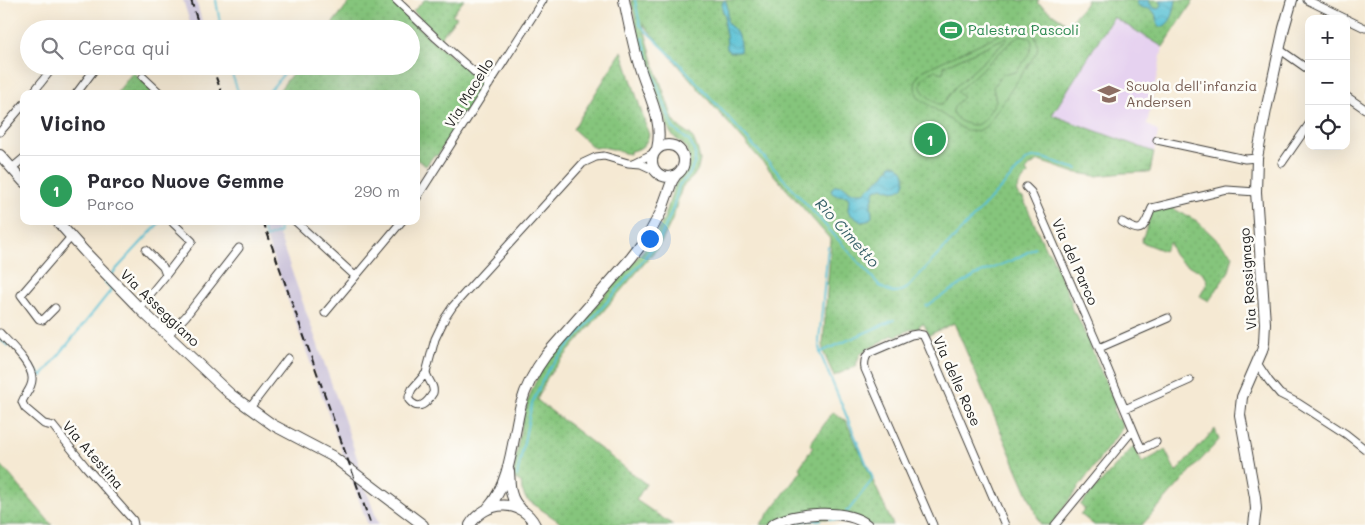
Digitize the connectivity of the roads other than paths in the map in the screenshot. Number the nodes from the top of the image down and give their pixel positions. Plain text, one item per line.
1 (396, 0) edge
2 (544, 0) edge
3 (624, 0) edge
4 (1292, 0) edge
5 (1307, 0) edge
6 (417, 20) edge
7 (420, 23) edge
8 (1365, 28) edge
9 (1279, 49) junction
10 (1305, 67) edge
11 (47, 75) edge
12 (90, 75) edge
13 (143, 78) dead end
14 (489, 85) junction
15 (35, 90) edge
16 (79, 90) edge
17 (156, 90) edge
18 (1350, 99) edge
19 (20, 109) edge
20 (1365, 109) edge
21 (658, 118) junction
22 (1305, 130) edge
23 (0, 132) edge
24 (1157, 140) dead end
25 (673, 146) junction
26 (656, 151) junction
27 (0, 155) edge
28 (1258, 158) junction
29 (20, 161) edge
30 (634, 163) junction
31 (1282, 163) dead end
32 (12, 168) junction
33 (658, 173) junction
34 (676, 175) junction
35 (20, 177) edge
36 (1026, 188) dead end
37 (1256, 192) junction
38 (420, 193) edge
39 (666, 197) junction
40 (1122, 222) dead end
41 (62, 225) edge
42 (175, 225) edge
43 (299, 225) edge
44 (399, 225) edge
45 (71, 237) junction
46 (239, 248) dead end
47 (146, 250) dead end
48 (166, 274) junction
49 (355, 276) junction
50 (54, 308) dead end
51 (139, 308) junction
52 (325, 313) dead end
53 (1168, 318) dead end
54 (0, 334) edge
55 (167, 336) junction
56 (1099, 348) junction
57 (288, 358) dead end
58 (1257, 363) junction
59 (426, 373) junction
60 (1190, 380) dead end
61 (249, 409) junction
62 (1125, 410) junction
63 (1133, 430) junction
64 (1156, 442) dead end
65 (1365, 449) edge
66 (509, 462) junction
67 (488, 508) junction
68 (521, 510) junction
69 (1255, 521) edge
70 (470, 524) edge
71 (134, 525) edge
72 (423, 525) edge
73 (536, 525) edge
74 (772, 525) edge
75 (867, 525) edge
76 (933, 525) edge
77 (1005, 525) edge
78 (1055, 525) edge
79 (1263, 525) edge

1 - 6 street
2 - 14 street, Via Macello
3 - 21 street
4 - 9 street, Via Rossignago
5 - 8 street
7 - 14 street
9 - 10 street
9 - 28 street, Via Rossignago
11 - 15 street
12 - 16 street
13 - 17 street
14 - 38 street, Via Macello
18 - 20 street
19 - 23 street
21 - 25 street
21 - 26 street
22 - 31 street
24 - 28 street
25 - 26 street
25 - 34 street
26 - 30 street
26 - 33 street
27 - 32 street
28 - 37 street, Via Rossignago
29 - 32 street
30 - 33 street
30 - 59 street
32 - 35 street
33 - 34 street
33 - 39 street
34 - 39 street
36 - 56 street, Via del Parco
37 - 40 street
37 - 58 street, Via Rossignago
39 - 66 street
41 - 45 street, Via Asseggiano
42 - 48 street
43 - 49 street
44 - 49 street
45 - 50 street
45 - 51 street, Via Asseggiano
46 - 55 street
47 - 48 street
48 - 51 street
49 - 52 street
51 - 55 street, Via Asseggiano
53 - 56 street
54 - 71 street, Via Atestina
55 - 61 street, Via Asseggiano
56 - 62 street, Via del Parco
57 - 61 street
58 - 65 street
58 - 69 street, Via Rossignago
59 - 59 street
60 - 62 street
61 - 72 street, Via Asseggiano
62 - 63 street, Via del Parco
63 - 64 street, Via del Parco
63 - 78 street
66 - 67 street
66 - 68 street
67 - 68 street
67 - 70 street
68 - 73 street
69 - 79 street
74 - 75 street
76 - 77 street, Via delle Rose

